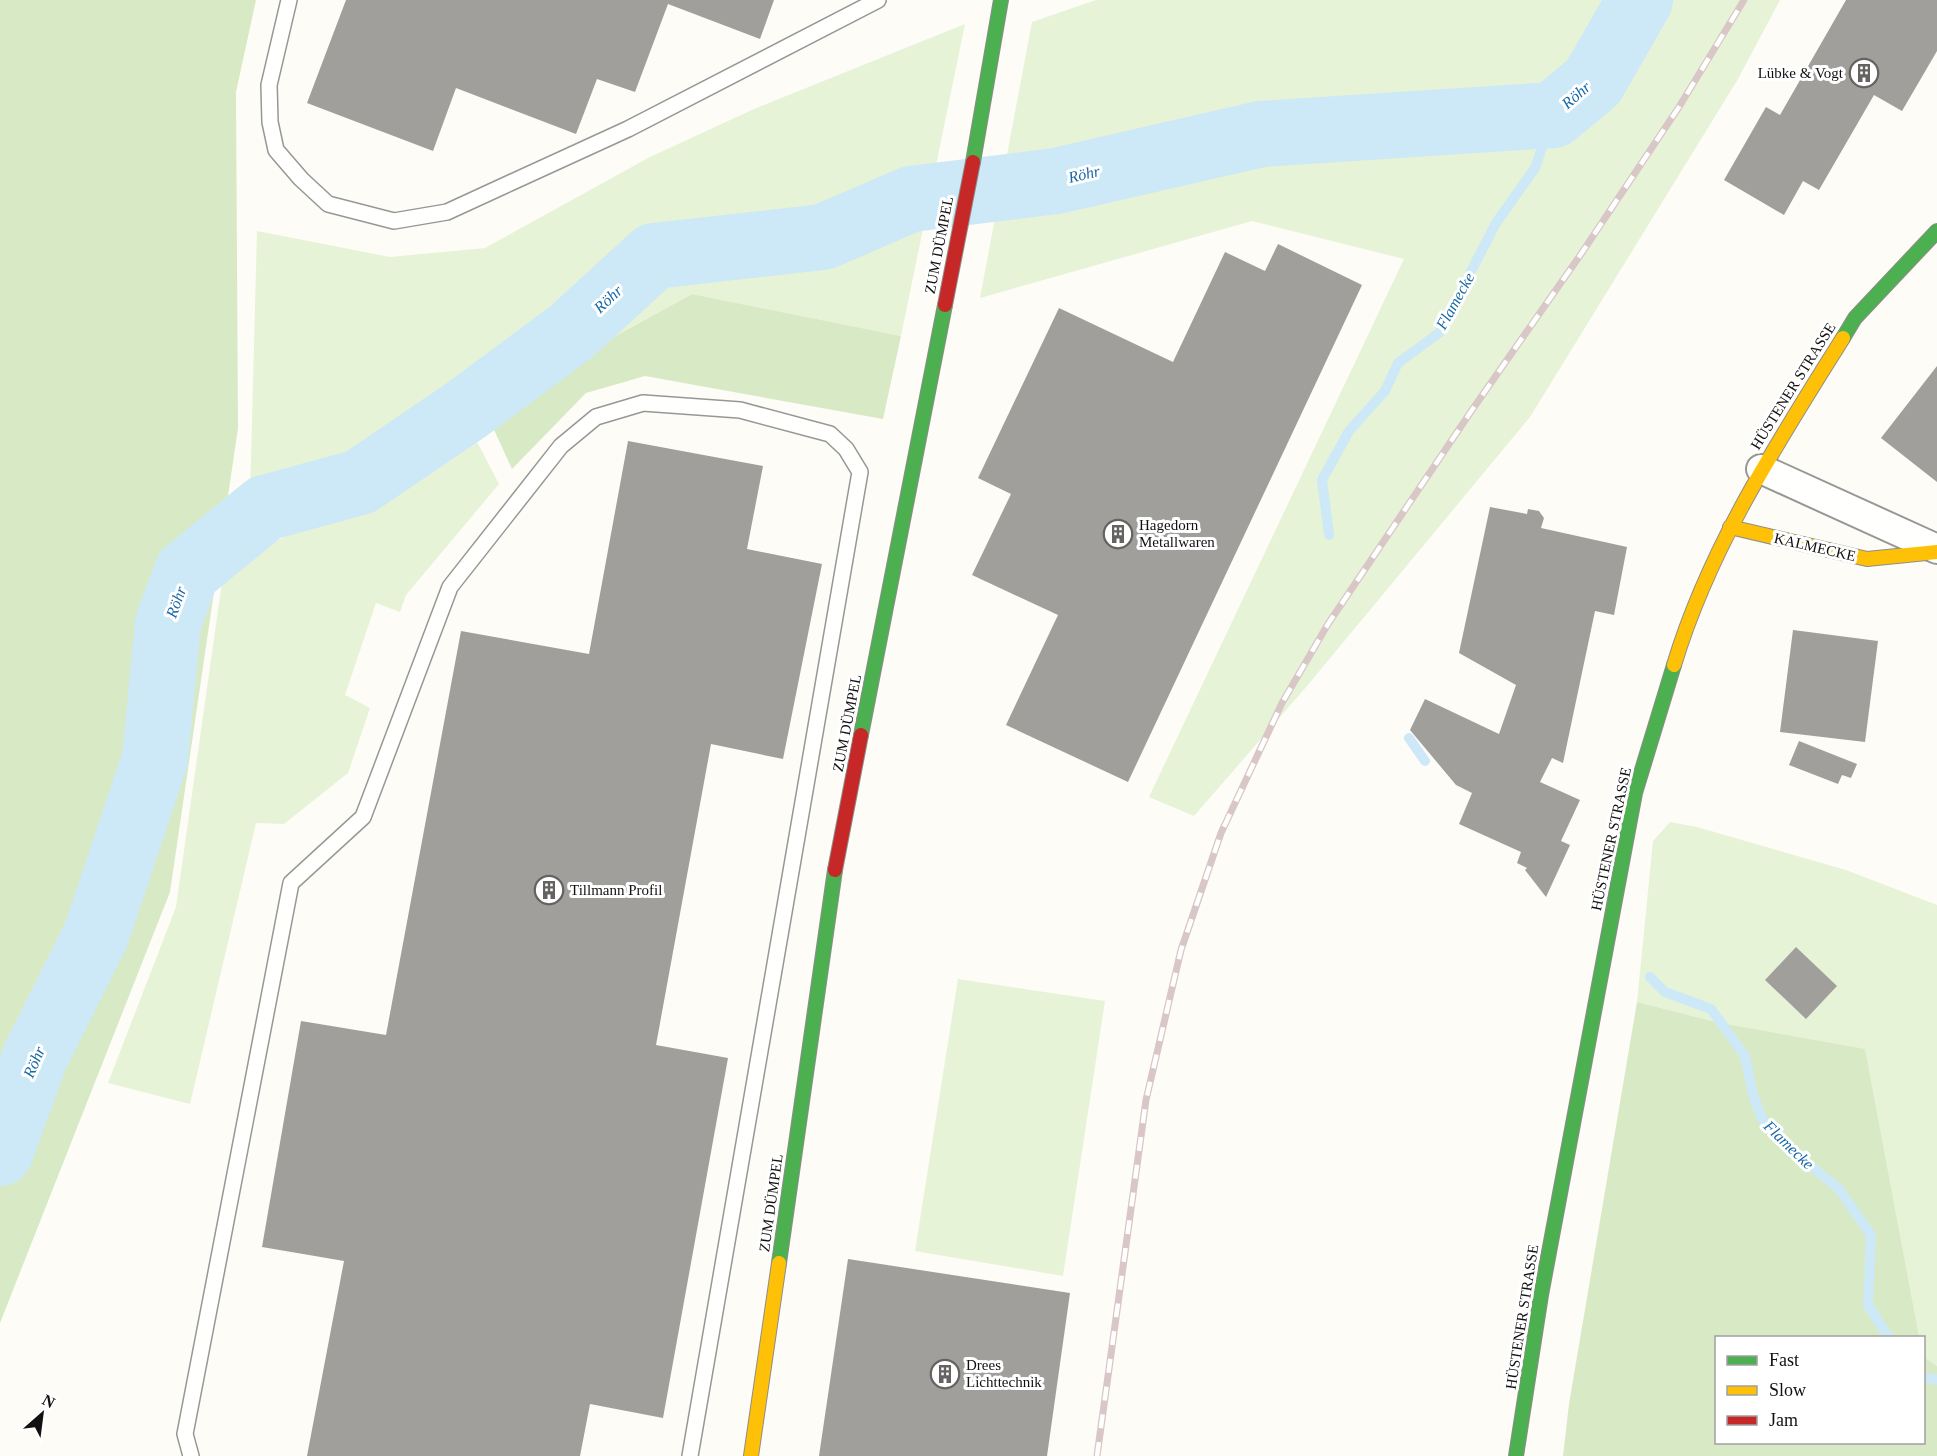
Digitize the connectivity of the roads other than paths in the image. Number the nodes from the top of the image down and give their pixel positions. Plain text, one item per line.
1 (290, 0) edge
2 (878, 0) edge
3 (1001, 0) edge
4 (1937, 231) edge
5 (1761, 469) junction
6 (1730, 527) junction
7 (1937, 550) edge
8 (191, 1456) edge
9 (690, 1456) edge
10 (751, 1456) edge
11 (1516, 1456) edge

1 - 2 lane
3 - 10 street, ZUM DÜMPEL
4 - 5 street, HÜSTENER STRASSE
5 - 6 street, HÜSTENER STRASSE
5 - 7 street, KALMECKE
6 - 7 street, KALMECKE
6 - 11 street, HÜSTENER STRASSE
8 - 9 lane

